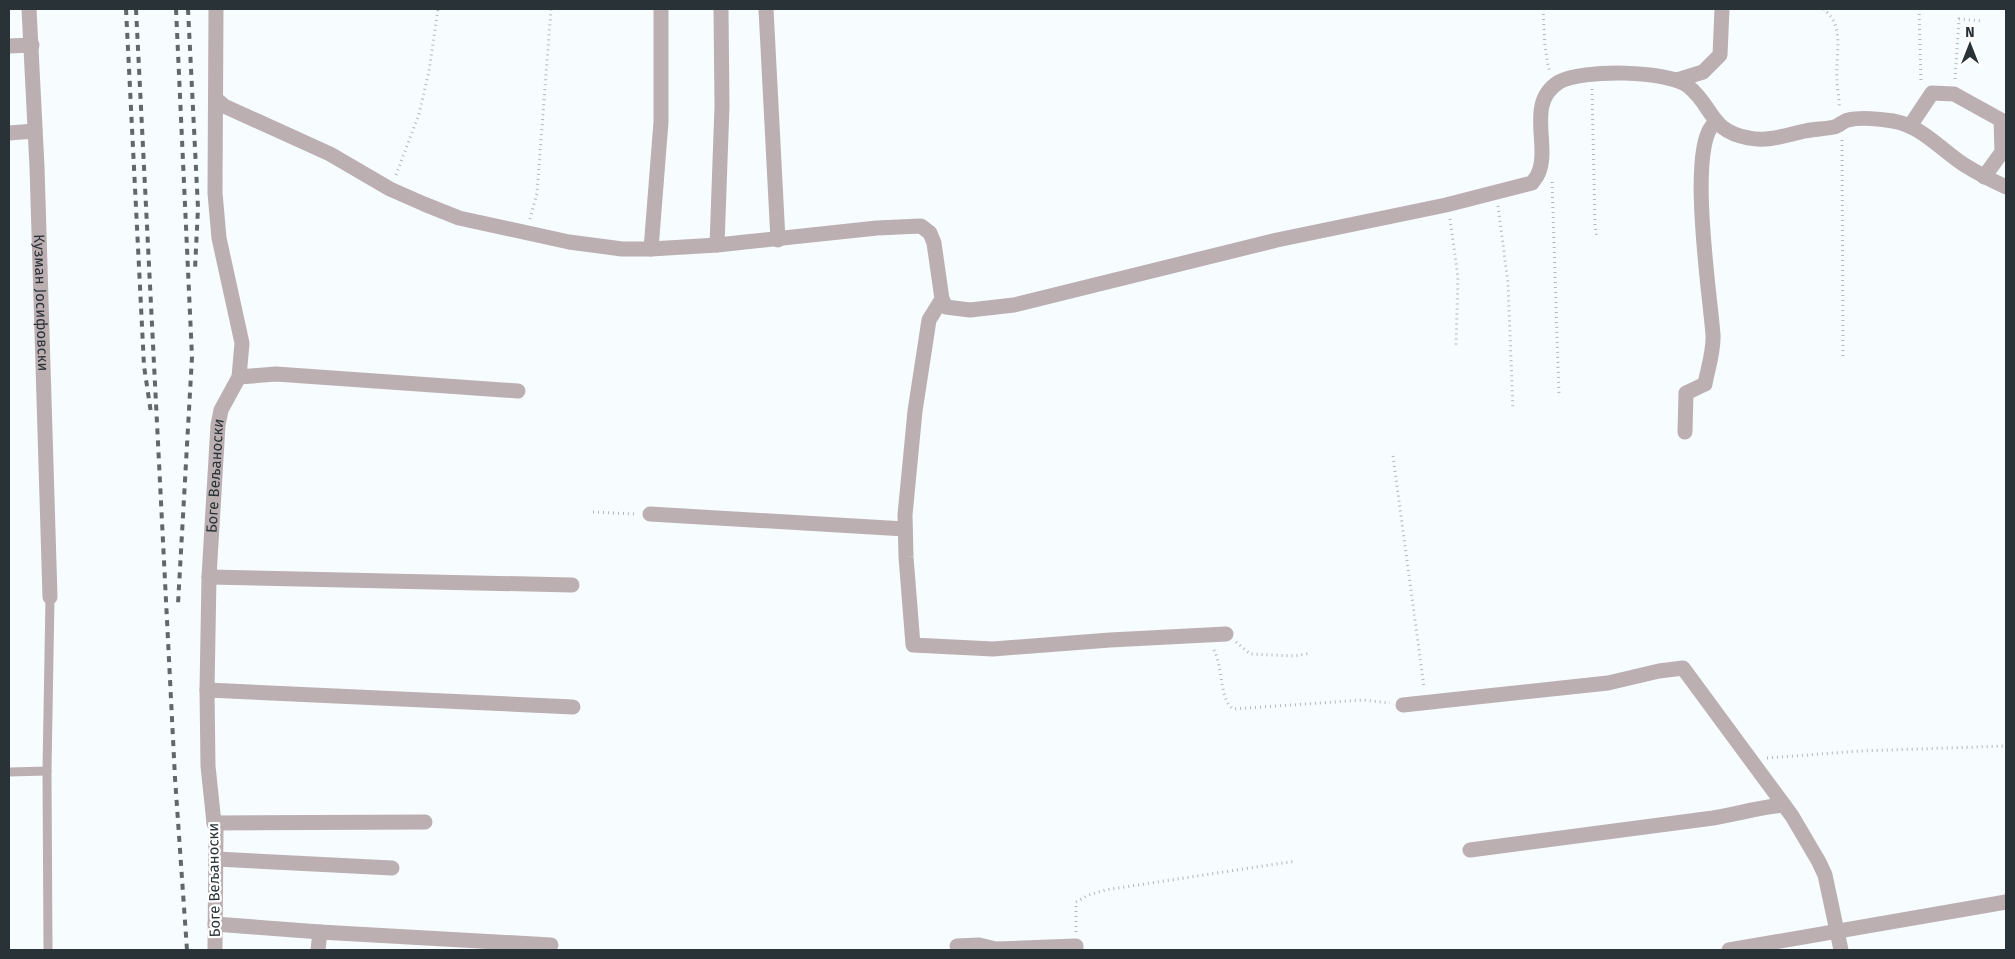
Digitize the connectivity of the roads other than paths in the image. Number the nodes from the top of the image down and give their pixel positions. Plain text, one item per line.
1 (29, 9) edge
2 (216, 9) edge
3 (662, 9) edge
4 (721, 9) edge
5 (766, 9) edge
6 (1722, 9) edge
7 (32, 45) junction
8 (9, 46) edge
9 (1677, 80) junction
10 (216, 98) junction
11 (1717, 122) junction
12 (1910, 126) junction
13 (35, 131) junction
14 (9, 133) edge
15 (1984, 177) junction
16 (2006, 187) edge
17 (778, 240) junction
18 (717, 245) junction
19 (651, 249) junction
20 (942, 298) junction
21 (239, 377) junction
22 (518, 392) dead end
23 (1685, 432) dead end
24 (650, 514) road end
25 (905, 530) junction
26 (209, 577) junction
27 (572, 585) dead end
28 (50, 597) joint
29 (1226, 634) road end
30 (207, 690) junction
31 (1403, 705) road end
32 (573, 707) dead end
33 (47, 771) junction
34 (9, 772) edge
35 (1784, 805) junction
36 (426, 822) dead end
37 (214, 823) junction
38 (1470, 850) dead end
39 (216, 859) junction
40 (392, 868) dead end
41 (2006, 902) edge
42 (214, 924) junction
43 (1836, 931) junction
44 (320, 932) junction
45 (551, 944) dead end
46 (957, 946) dead end
47 (1076, 948) edge
48 (48, 950) edge
49 (215, 950) edge
50 (318, 950) edge
51 (1729, 950) edge
52 (1841, 950) edge

1 - 7 street, Кузман Јосифовски
2 - 10 street, Боге Вељаноски
3 - 19 street
4 - 18 street
5 - 17 street
6 - 9 street
7 - 8 street
7 - 13 street, Кузман Јосифовски
9 - 11 street
9 - 20 street
10 - 19 street
10 - 21 street, Боге Вељаноски
11 - 12 street
11 - 23 street
12 - 15 street
12 - 15 street
13 - 14 street
13 - 28 street, Кузман Јосифовски
15 - 16 street
17 - 18 street
17 - 20 street
18 - 19 street
20 - 25 street
21 - 22 street
21 - 26 street, Боге Вељаноски
24 - 25 street
25 - 29 street
26 - 27 street
26 - 30 street, Боге Вељаноски
28 - 33 lane
30 - 32 street
30 - 37 street, Боге Вељаноски
31 - 35 street
33 - 34 lane
33 - 48 lane
35 - 38 street
35 - 43 street
36 - 37 street
37 - 39 street, Боге Вељаноски
39 - 40 street
39 - 42 street, Боге Вељаноски
41 - 43 street
42 - 44 street
42 - 49 street, Боге Вељаноски
43 - 51 street
43 - 52 street
44 - 45 street
44 - 50 street
46 - 47 street

